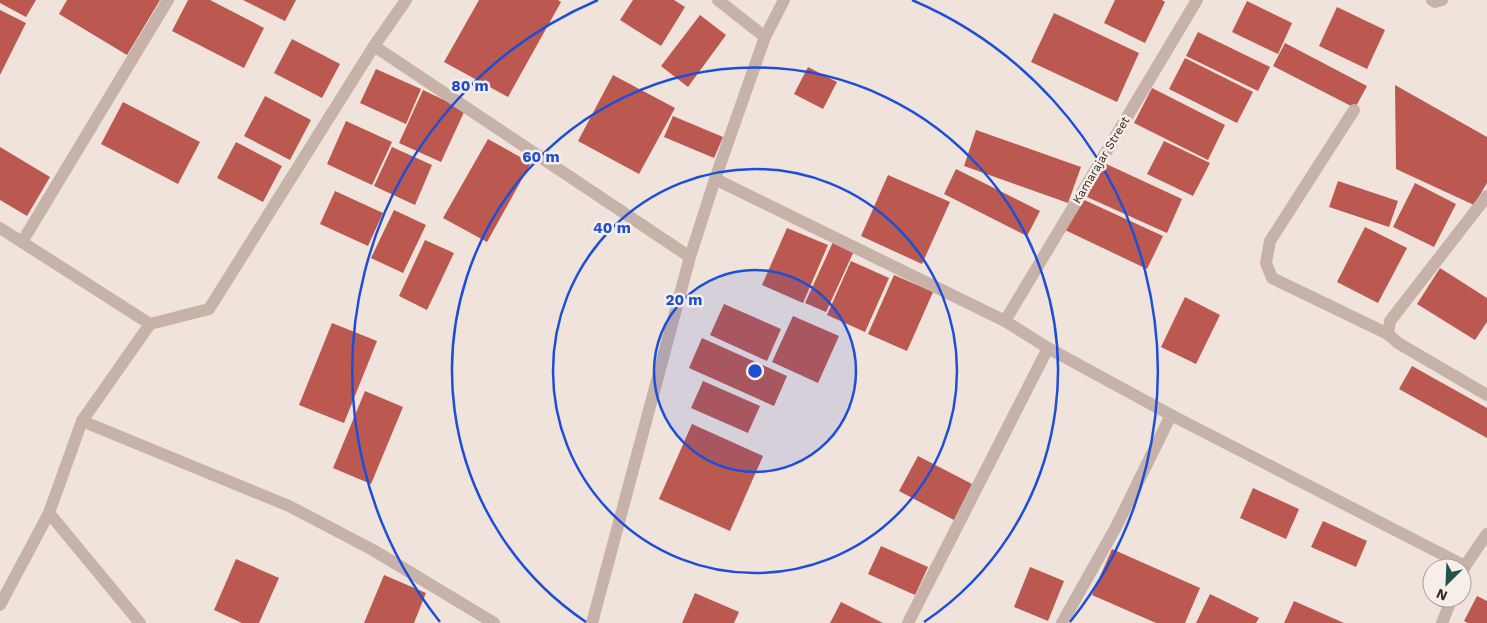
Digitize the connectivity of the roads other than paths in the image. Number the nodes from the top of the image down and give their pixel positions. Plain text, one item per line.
1 (168, 0) edge
2 (406, 0) edge
3 (718, 0) edge
4 (784, 0) edge
5 (1197, 0) edge
6 (1432, 0) edge
7 (1442, 0) edge
8 (765, 37) junction
9 (374, 46) junction
10 (1354, 110) dead end
11 (715, 179) junction
12 (1487, 196) edge
13 (0, 228) edge
14 (22, 242) junction
15 (690, 257) junction
16 (1005, 321) junction
17 (150, 324) junction
18 (1388, 334) junction
19 (1048, 348) junction
20 (1487, 395) edge
21 (1171, 415) junction
22 (82, 421) junction
23 (49, 513) junction
24 (1487, 534) edge
25 (1441, 558) edge
26 (1472, 558) edge
27 (0, 605) edge
28 (1448, 608) edge
29 (140, 623) edge
30 (494, 623) edge
31 (592, 623) edge
32 (908, 623) edge
33 (1062, 623) edge
34 (1442, 623) edge

1 - 14 street
2 - 9 street
3 - 8 street
4 - 8 street
5 - 16 street, Kamarajar Street
6 - 7 street
8 - 11 street
9 - 15 street
9 - 17 street
10 - 18 street
11 - 15 street
11 - 16 street
12 - 18 street
13 - 14 street
14 - 17 street
15 - 31 street
16 - 19 street
17 - 22 street
18 - 20 street
19 - 21 street
19 - 32 street
21 - 25 street
21 - 33 street
22 - 23 street
22 - 30 street
23 - 27 street
23 - 29 street
24 - 26 street
28 - 34 street

